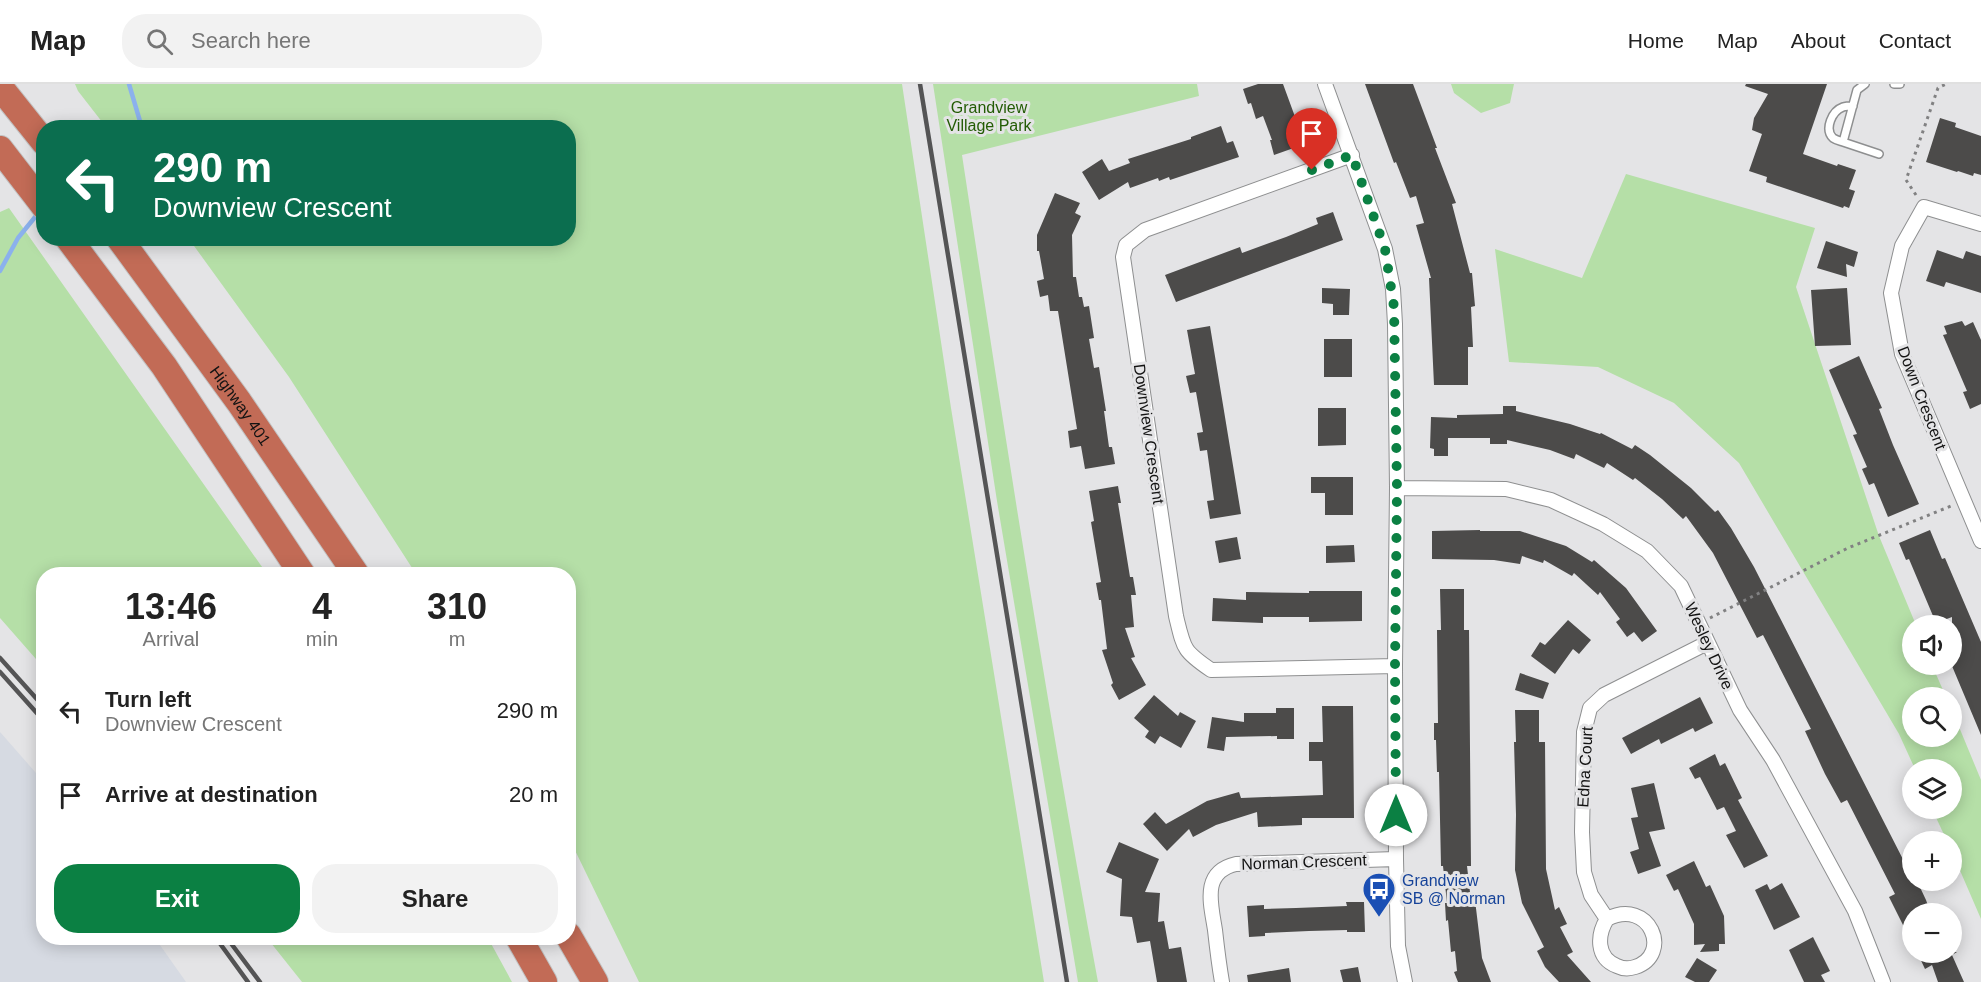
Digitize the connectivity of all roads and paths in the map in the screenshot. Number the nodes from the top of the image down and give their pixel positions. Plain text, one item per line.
1 (1325, 84) edge
2 (1865, 84) edge
3 (1894, 84) edge
4 (1900, 84) edge
5 (1946, 84) edge
6 (0, 87) edge
7 (1853, 106) junction
8 (36, 132) edge
9 (1843, 142) junction
10 (0, 149) edge
11 (1879, 154) dead end
12 (1352, 155) junction
13 (36, 196) edge
14 (1924, 207) junction
15 (1981, 224) edge
16 (74, 246) edge
17 (126, 246) edge
18 (1397, 488) junction
19 (1964, 500) junction
20 (1981, 541) edge
21 (298, 567) edge
22 (351, 567) edge
23 (1698, 624) junction
24 (1707, 643) junction
25 (1395, 666) junction
26 (1396, 859) junction
27 (1607, 919) junction
28 (523, 945) edge
29 (574, 945) edge
30 (544, 982) edge
31 (595, 982) edge
32 (1222, 982) edge
33 (1405, 982) edge
34 (1883, 982) edge

1 - 12 street
2 - 7 lane
3 - 4 lane
5 - 14 path
6 - 8 highway
7 - 9 lane
7 - 9 lane
9 - 11 lane
10 - 13 highway
12 - 18 street
12 - 25 street, Downview Crescent
14 - 15 street
14 - 19 street, Down Crescent
16 - 21 highway
17 - 22 highway, Highway 401
18 - 23 street, Wesley Drive
18 - 25 street
19 - 20 street, Down Crescent
19 - 23 path
23 - 24 street, Wesley Drive
24 - 27 street, Edna Court
24 - 34 street, Wesley Drive
25 - 26 street
26 - 32 street, Norman Crescent
26 - 33 street
27 - 27 street
28 - 30 highway
29 - 31 highway

